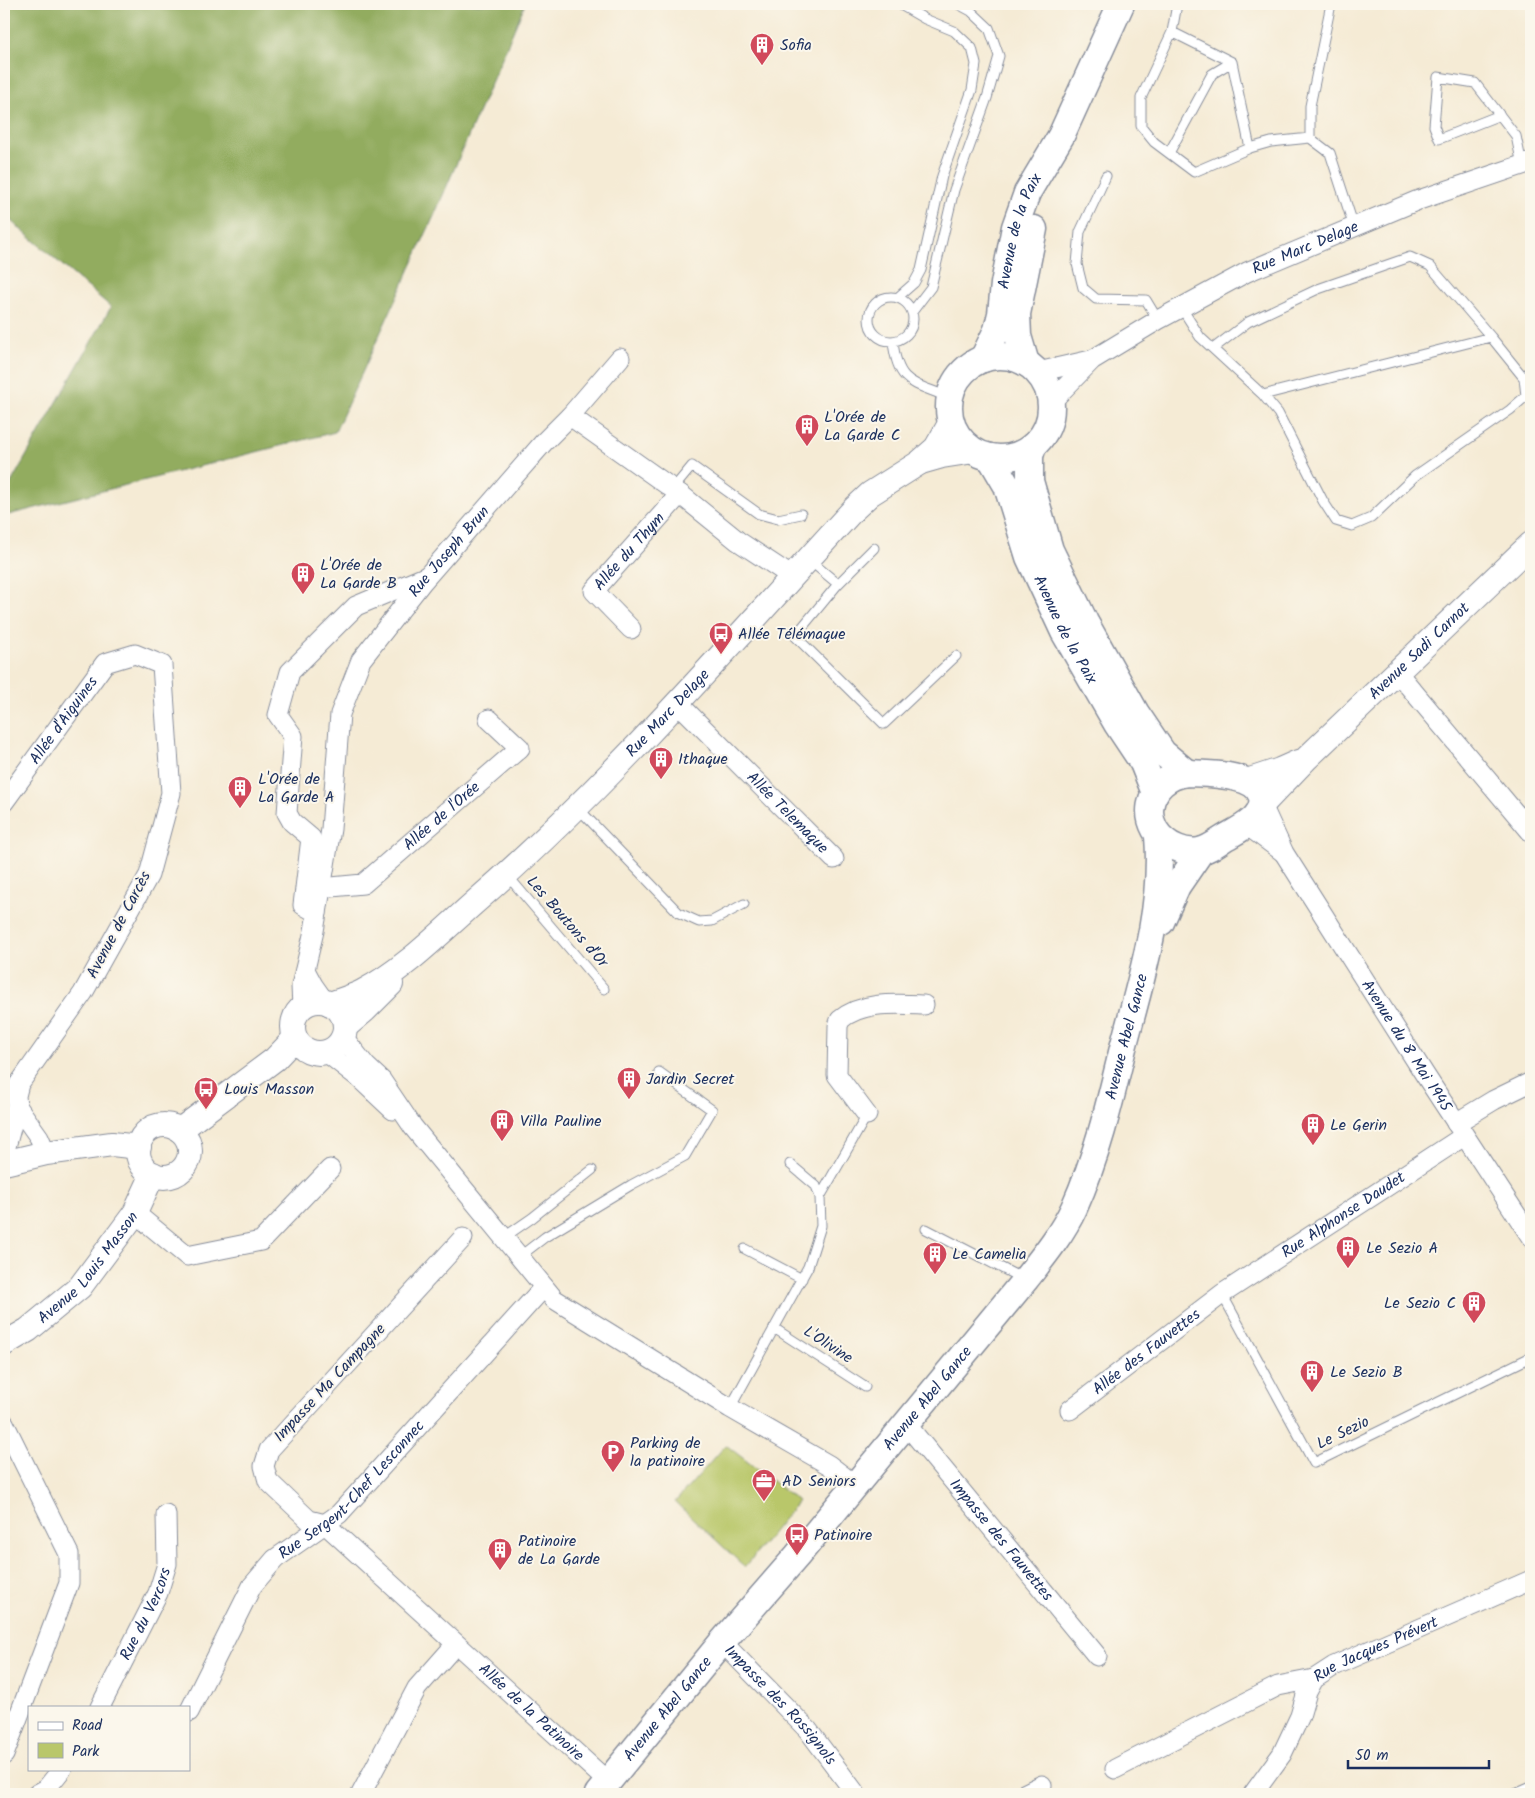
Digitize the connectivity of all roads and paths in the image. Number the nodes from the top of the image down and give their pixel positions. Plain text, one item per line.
1 (898, 4) edge
2 (958, 4) edge
3 (1121, 4) edge
4 (1177, 4) edge
5 (1331, 4) edge
6 (1172, 32) junction
7 (1232, 62) junction
8 (1500, 115) junction
9 (1061, 136) junction
10 (1310, 138) junction
11 (1250, 148) junction
12 (1169, 152) junction
13 (1527, 164) edge
14 (1106, 176) dead end
15 (1354, 227) junction
16 (897, 298) junction
17 (1181, 307) junction
18 (912, 312) junction
19 (1158, 320) junction
20 (1491, 337) junction
21 (893, 342) junction
22 (1214, 348) junction
23 (620, 358) dead end
24 (983, 359) junction
25 (1092, 360) junction
26 (1032, 368) junction
27 (1263, 395) junction
28 (1051, 402) junction
29 (951, 410) junction
30 (570, 416) junction
31 (1033, 446) junction
32 (982, 454) junction
33 (919, 463) junction
34 (676, 492) junction
35 (800, 514) dead end
36 (1531, 544) edge
37 (874, 548) dead end
38 (808, 559) junction
39 (427, 576) junction
40 (791, 576) junction
41 (838, 584) junction
42 (631, 629) dead end
43 (134, 654) joint
44 (956, 656) dead end
45 (1397, 672) junction
46 (678, 702) junction
47 (489, 719) dead end
48 (1307, 758) junction
49 (1187, 773) junction
50 (1247, 781) junction
51 (1155, 794) junction
52 (4, 802) edge
53 (1262, 805) junction
54 (577, 807) junction
55 (1242, 827) junction
56 (1531, 832) edge
57 (1158, 836) junction
58 (1201, 851) junction
59 (1284, 853) junction
60 (834, 858) dead end
61 (506, 875) junction
62 (321, 888) junction
63 (744, 904) dead end
64 (317, 913) junction
65 (1150, 945) junction
66 (410, 959) junction
67 (305, 970) junction
68 (604, 989) dead end
69 (328, 1003) junction
70 (924, 1005) dead end
71 (302, 1008) junction
72 (338, 1039) junction
73 (299, 1043) junction
74 (659, 1072) dead end
75 (1531, 1082) edge
76 (17, 1106) junction
77 (867, 1115) joint
78 (1460, 1129) junction
79 (184, 1135) junction
80 (139, 1148) junction
81 (46, 1153) junction
82 (5, 1162) edge
83 (790, 1164) dead end
84 (330, 1169) dead end
85 (592, 1170) dead end
86 (153, 1174) junction
87 (820, 1198) junction
88 (135, 1213) junction
89 (926, 1229) dead end
90 (1531, 1236) edge
91 (463, 1238) dead end
92 (503, 1238) junction
93 (745, 1249) dead end
94 (519, 1257) junction
95 (802, 1279) junction
96 (1025, 1280) junction
97 (544, 1287) junction
98 (1222, 1294) junction
99 (774, 1328) junction
100 (4, 1344) edge
101 (1531, 1357) edge
102 (865, 1387) dead end
103 (730, 1408) junction
104 (1070, 1410) dead end
105 (4, 1423) edge
106 (906, 1424) junction
107 (855, 1485) junction
108 (166, 1514) dead end
109 (325, 1524) junction
110 (1531, 1580) edge
111 (722, 1642) junction
112 (456, 1644) junction
113 (1097, 1656) dead end
114 (1314, 1679) junction
115 (101, 1706) edge
116 (190, 1710) edge
117 (4, 1755) edge
118 (1115, 1769) dead end
119 (61, 1770) edge
120 (1042, 1785) dead end
121 (1531, 1787) edge
122 (603, 1788) edge
123 (37, 1794) edge
124 (361, 1794) edge
125 (856, 1794) edge
126 (1024, 1794) edge
127 (1253, 1794) edge
128 (1515, 1794) edge

1 - 16 lane
2 - 18 lane
3 - 9 main road, Avenue de la Paix
4 - 6 lane
5 - 10 lane
6 - 7 lane
6 - 12 lane
7 - 11 lane
7 - 12 lane
8 - 8 lane
8 - 13 lane
9 - 24 main road, Avenue de la Paix
9 - 26 main road, Avenue de la Paix
10 - 11 lane
10 - 15 lane
11 - 12 lane
13 - 15 street, Rue Marc Delage
14 - 19 lane
15 - 17 street, Rue Marc Delage
16 - 18 lane
16 - 21 lane
17 - 19 street, Rue Marc Delage
17 - 22 lane
18 - 21 lane
19 - 25 street, Rue Marc Delage
20 - 22 lane
20 - 27 lane
20 - 27 lane
21 - 29 lane
22 - 27 lane
23 - 30 street, Rue Joseph Brun
24 - 26 main road
24 - 29 main road
25 - 26 street, Rue Marc Delage
25 - 28 street, Rue Marc Delage
26 - 28 main road
28 - 31 main road
29 - 32 main road
29 - 33 street, Rue Marc Delage
30 - 34 street
30 - 39 street, Rue Joseph Brun
31 - 32 main road
31 - 49 main road, Avenue de la Paix
32 - 33 street, Rue Marc Delage
32 - 51 main road, Avenue de la Paix
33 - 38 street, Rue Marc Delage
34 - 35 lane
34 - 40 street
34 - 42 street, Allée du Thym
36 - 45 street, Avenue Sadi Carnot
37 - 41 lane
38 - 40 street, Rue Marc Delage
38 - 41 lane
39 - 62 street, Rue Joseph Brun
39 - 64 street
40 - 46 street, Rue Marc Delage
41 - 44 lane
43 - 52 street, Allée d'Aiguines
43 - 76 street, Avenue de Carcès
45 - 48 street, Avenue Sadi Carnot
45 - 56 street
46 - 54 street, Rue Marc Delage
46 - 60 street, Allée Telemaque
47 - 62 street, Allée de l'Orée
48 - 50 street, Avenue Sadi Carnot
48 - 53 street, Avenue Sadi Carnot
49 - 50 main road
49 - 51 main road
50 - 53 main road
51 - 57 main road
53 - 55 main road
53 - 59 street, Avenue du 8 Mai 1945
54 - 61 street, Rue Marc Delage
54 - 63 lane
55 - 58 main road
55 - 59 street, Avenue du 8 Mai 1945
57 - 58 main road
57 - 65 main road, Avenue Abel Gance
58 - 65 main road, Avenue Abel Gance
59 - 78 street, Avenue du 8 Mai 1945
61 - 66 street, Rue Marc Delage
61 - 68 lane, Les Boutons d'Or
62 - 64 street, Rue Joseph Brun
64 - 67 street, Rue Joseph Brun
65 - 96 main road, Avenue Abel Gance
66 - 69 street, Rue Marc Delage
66 - 72 street, Rue Marc Delage
67 - 69 street
67 - 71 street, Rue Joseph Brun
69 - 71 street
69 - 72 street
70 - 77 street
71 - 73 street
72 - 73 street
72 - 92 street
73 - 79 street
74 - 94 lane
75 - 78 street, Rue Alphonse Daudet
76 - 81 street
76 - 82 street, Avenue de Carcès
77 - 87 lane
78 - 90 street, Avenue du 8 Mai 1945
78 - 98 street, Rue Alphonse Daudet
79 - 80 street
79 - 86 street
80 - 81 street
80 - 86 street
81 - 82 street
83 - 87 lane
84 - 88 street
85 - 92 lane
86 - 88 street, Avenue Louis Masson
87 - 95 lane
88 - 100 street, Avenue Louis Masson
89 - 96 lane
91 - 109 street, Impasse Ma Campagne
92 - 94 street
93 - 95 lane
94 - 97 street
95 - 99 lane
96 - 106 main road, Avenue Abel Gance
97 - 103 street
97 - 109 street, Rue Sergent-Chef Lesconnec
98 - 101 lane, Le Sezio
98 - 104 street, Allée des Fauvettes
99 - 102 lane, L'Olivine
99 - 103 lane
103 - 107 street
105 - 117 street
106 - 107 main road, Avenue Abel Gance
106 - 113 street, Impasse des Fauvettes
107 - 111 main road, Avenue Abel Gance
108 - 115 street, Rue du Vercors
109 - 112 street, Allée de la Patinoire
109 - 116 street, Rue Sergent-Chef Lesconnec
110 - 114 street, Rue Jacques Prévert
111 - 122 main road, Avenue Abel Gance
111 - 125 street, Impasse des Rossignols
112 - 122 street, Allée de la Patinoire
112 - 124 street
114 - 118 street
114 - 127 street, Rue Jacques Prévert
119 - 123 street
120 - 126 street
121 - 128 lane

